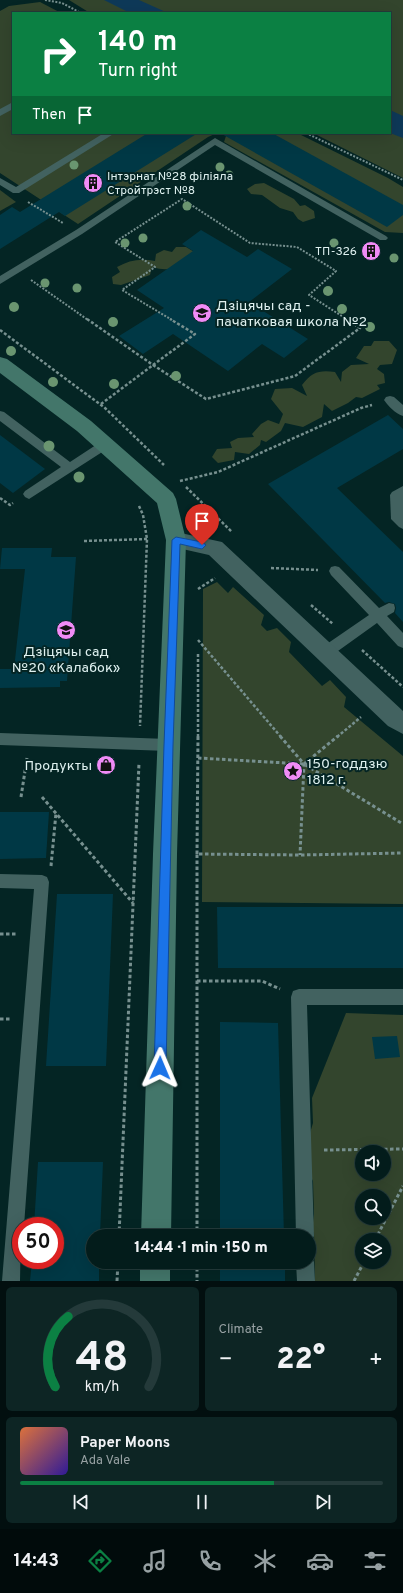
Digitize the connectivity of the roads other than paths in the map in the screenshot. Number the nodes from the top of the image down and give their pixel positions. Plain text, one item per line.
1 (12, 106) edge
2 (0, 113) edge
3 (108, 134) edge
4 (217, 137) edge
5 (0, 181) edge
6 (384, 238) dead end
7 (0, 281) edge
8 (0, 364) edge
9 (390, 400) road end
10 (403, 412) edge
11 (0, 415) edge
12 (106, 444) junction
13 (70, 468) junction
14 (403, 491) edge
15 (29, 494) dead end
16 (403, 524) edge
17 (176, 540) junction
18 (335, 571) road end
19 (389, 608) dead end
20 (378, 616) junction
21 (403, 642) edge
22 (326, 652) junction
23 (403, 724) edge
24 (0, 739) edge
25 (168, 745) junction
26 (0, 881) edge
27 (403, 997) edge
28 (156, 1229) edge
29 (305, 1229) edge
30 (155, 1269) edge
31 (305, 1269) edge
32 (11, 1281) edge
33 (155, 1281) edge
34 (306, 1281) edge

1 - 2 lane
3 - 5 lane
4 - 6 lane
4 - 7 lane
8 - 12 main road
9 - 10 lane
11 - 13 lane
12 - 13 lane
12 - 17 main road
13 - 15 lane
14 - 16 lane
17 - 22 street
17 - 25 main road
18 - 20 lane
19 - 20 lane
20 - 21 lane
20 - 22 lane
22 - 23 street
24 - 25 lane
25 - 28 main road
26 - 32 lane
27 - 29 lane
30 - 33 main road
31 - 34 lane

